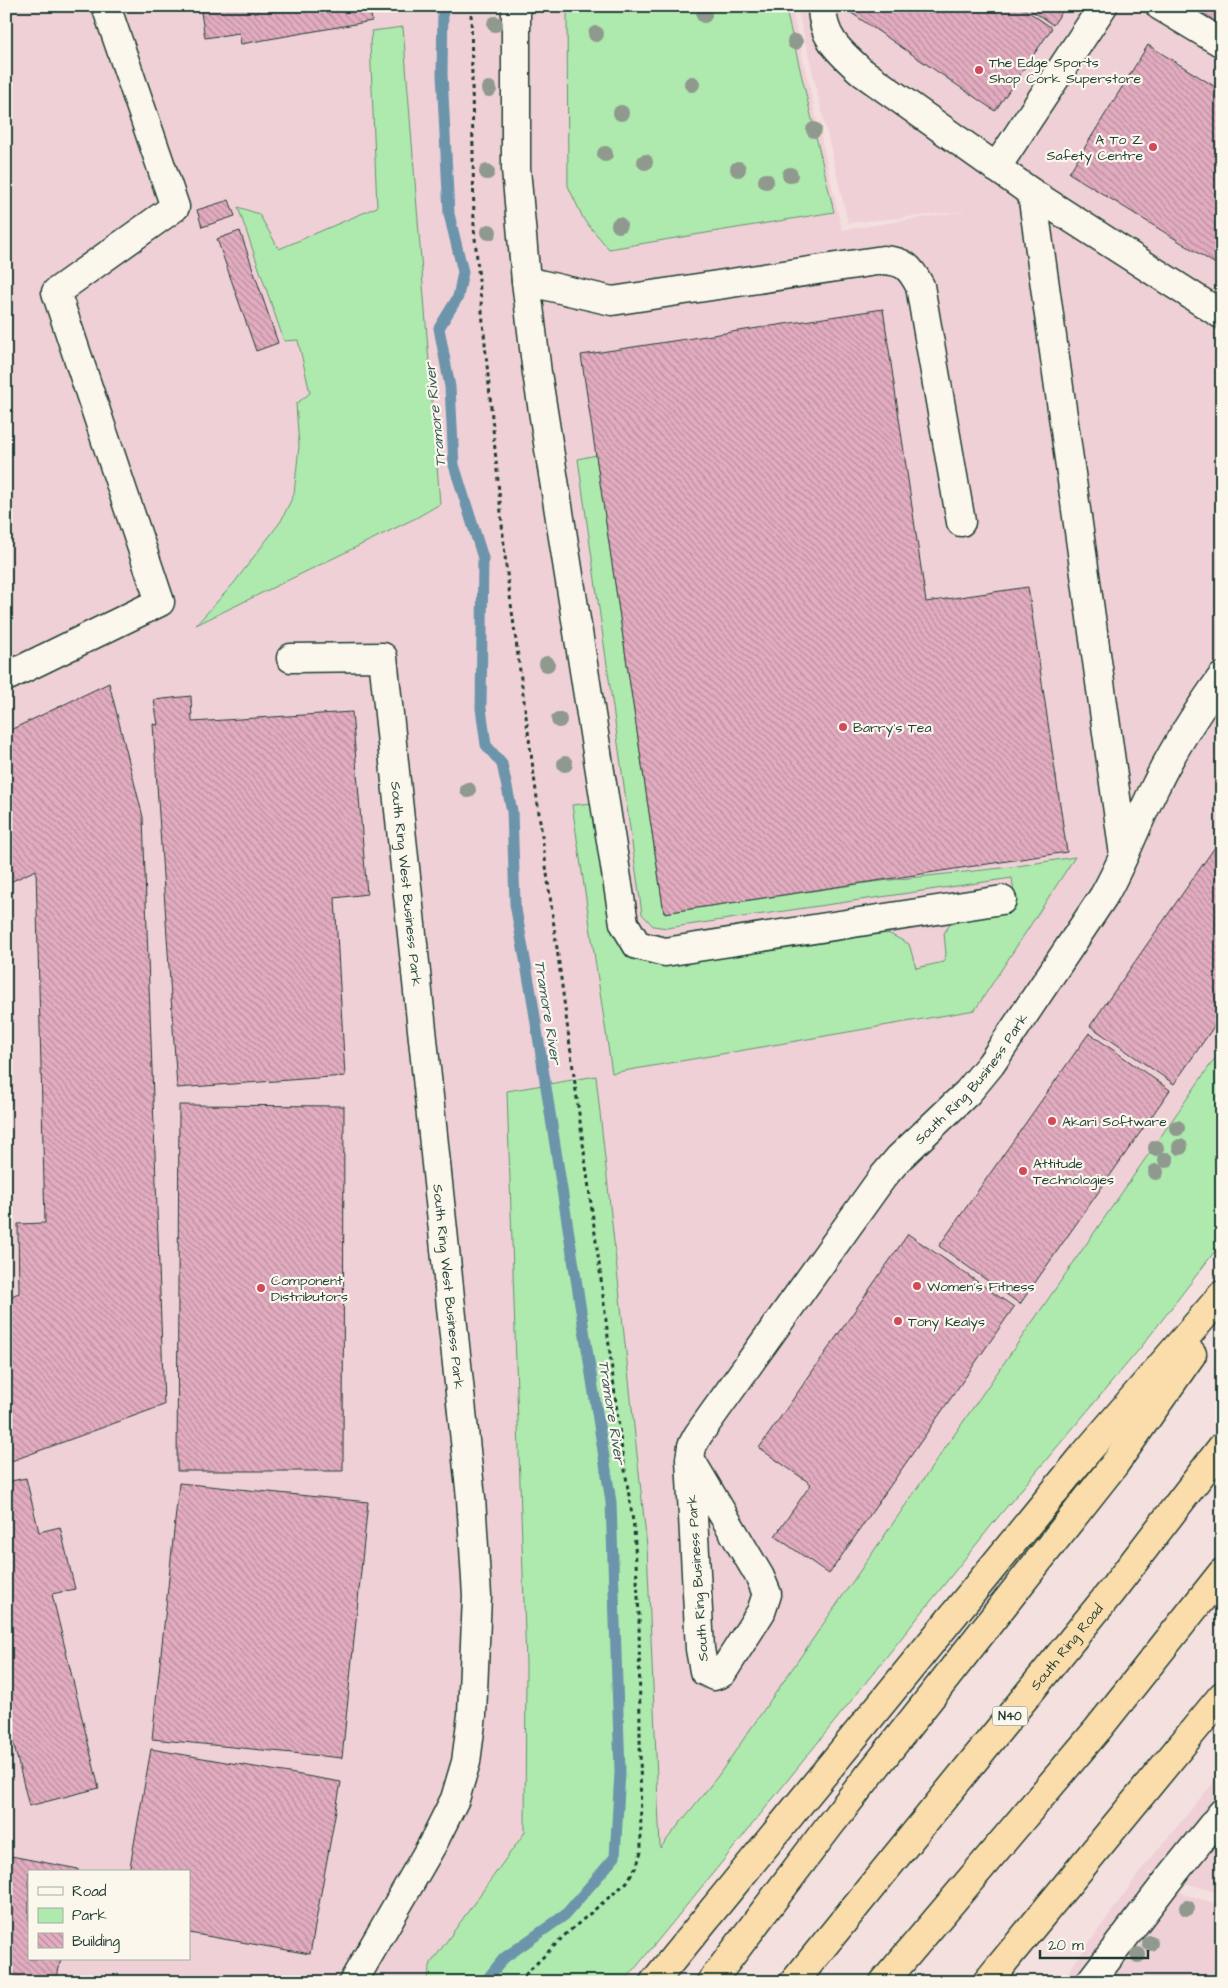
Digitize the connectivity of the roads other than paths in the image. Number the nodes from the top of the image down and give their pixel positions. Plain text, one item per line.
1 (106, 6) edge
2 (516, 6) edge
3 (822, 6) edge
4 (1103, 6) edge
5 (1160, 6) edge
6 (1222, 44) edge
7 (996, 168) junction
8 (1032, 193) junction
9 (526, 280) junction
10 (1222, 315) edge
11 (961, 522) dead end
12 (291, 658) dead end
13 (6, 677) edge
14 (1222, 677) edge
15 (1124, 856) junction
16 (1002, 900) dead end
17 (1222, 1295) edge
18 (1222, 1311) edge
19 (1222, 1447) edge
20 (690, 1459) junction
21 (1222, 1572) edge
22 (1222, 1696) edge
23 (1216, 1830) edge
24 (1023, 1939) junction
25 (353, 1982) edge
26 (654, 1982) edge
27 (711, 1982) edge
28 (794, 1982) edge
29 (884, 1982) edge
30 (987, 1982) edge
31 (992, 1982) edge
32 (1090, 1982) edge

1 - 13 lane
2 - 9 lane
3 - 7 lane
4 - 7 lane
5 - 6 lane
7 - 8 lane
8 - 10 lane
8 - 15 lane
9 - 11 lane
9 - 16 lane
12 - 25 lane, South Ring West Business Park
14 - 15 lane, South Ring Business Park
15 - 20 lane, South Ring Business Park
17 - 26 highway
18 - 27 highway
19 - 28 highway, South Ring Road / N40
20 - 20 lane, South Ring Business Park
21 - 29 highway
22 - 24 highway
23 - 32 lane
24 - 30 highway
24 - 31 highway

